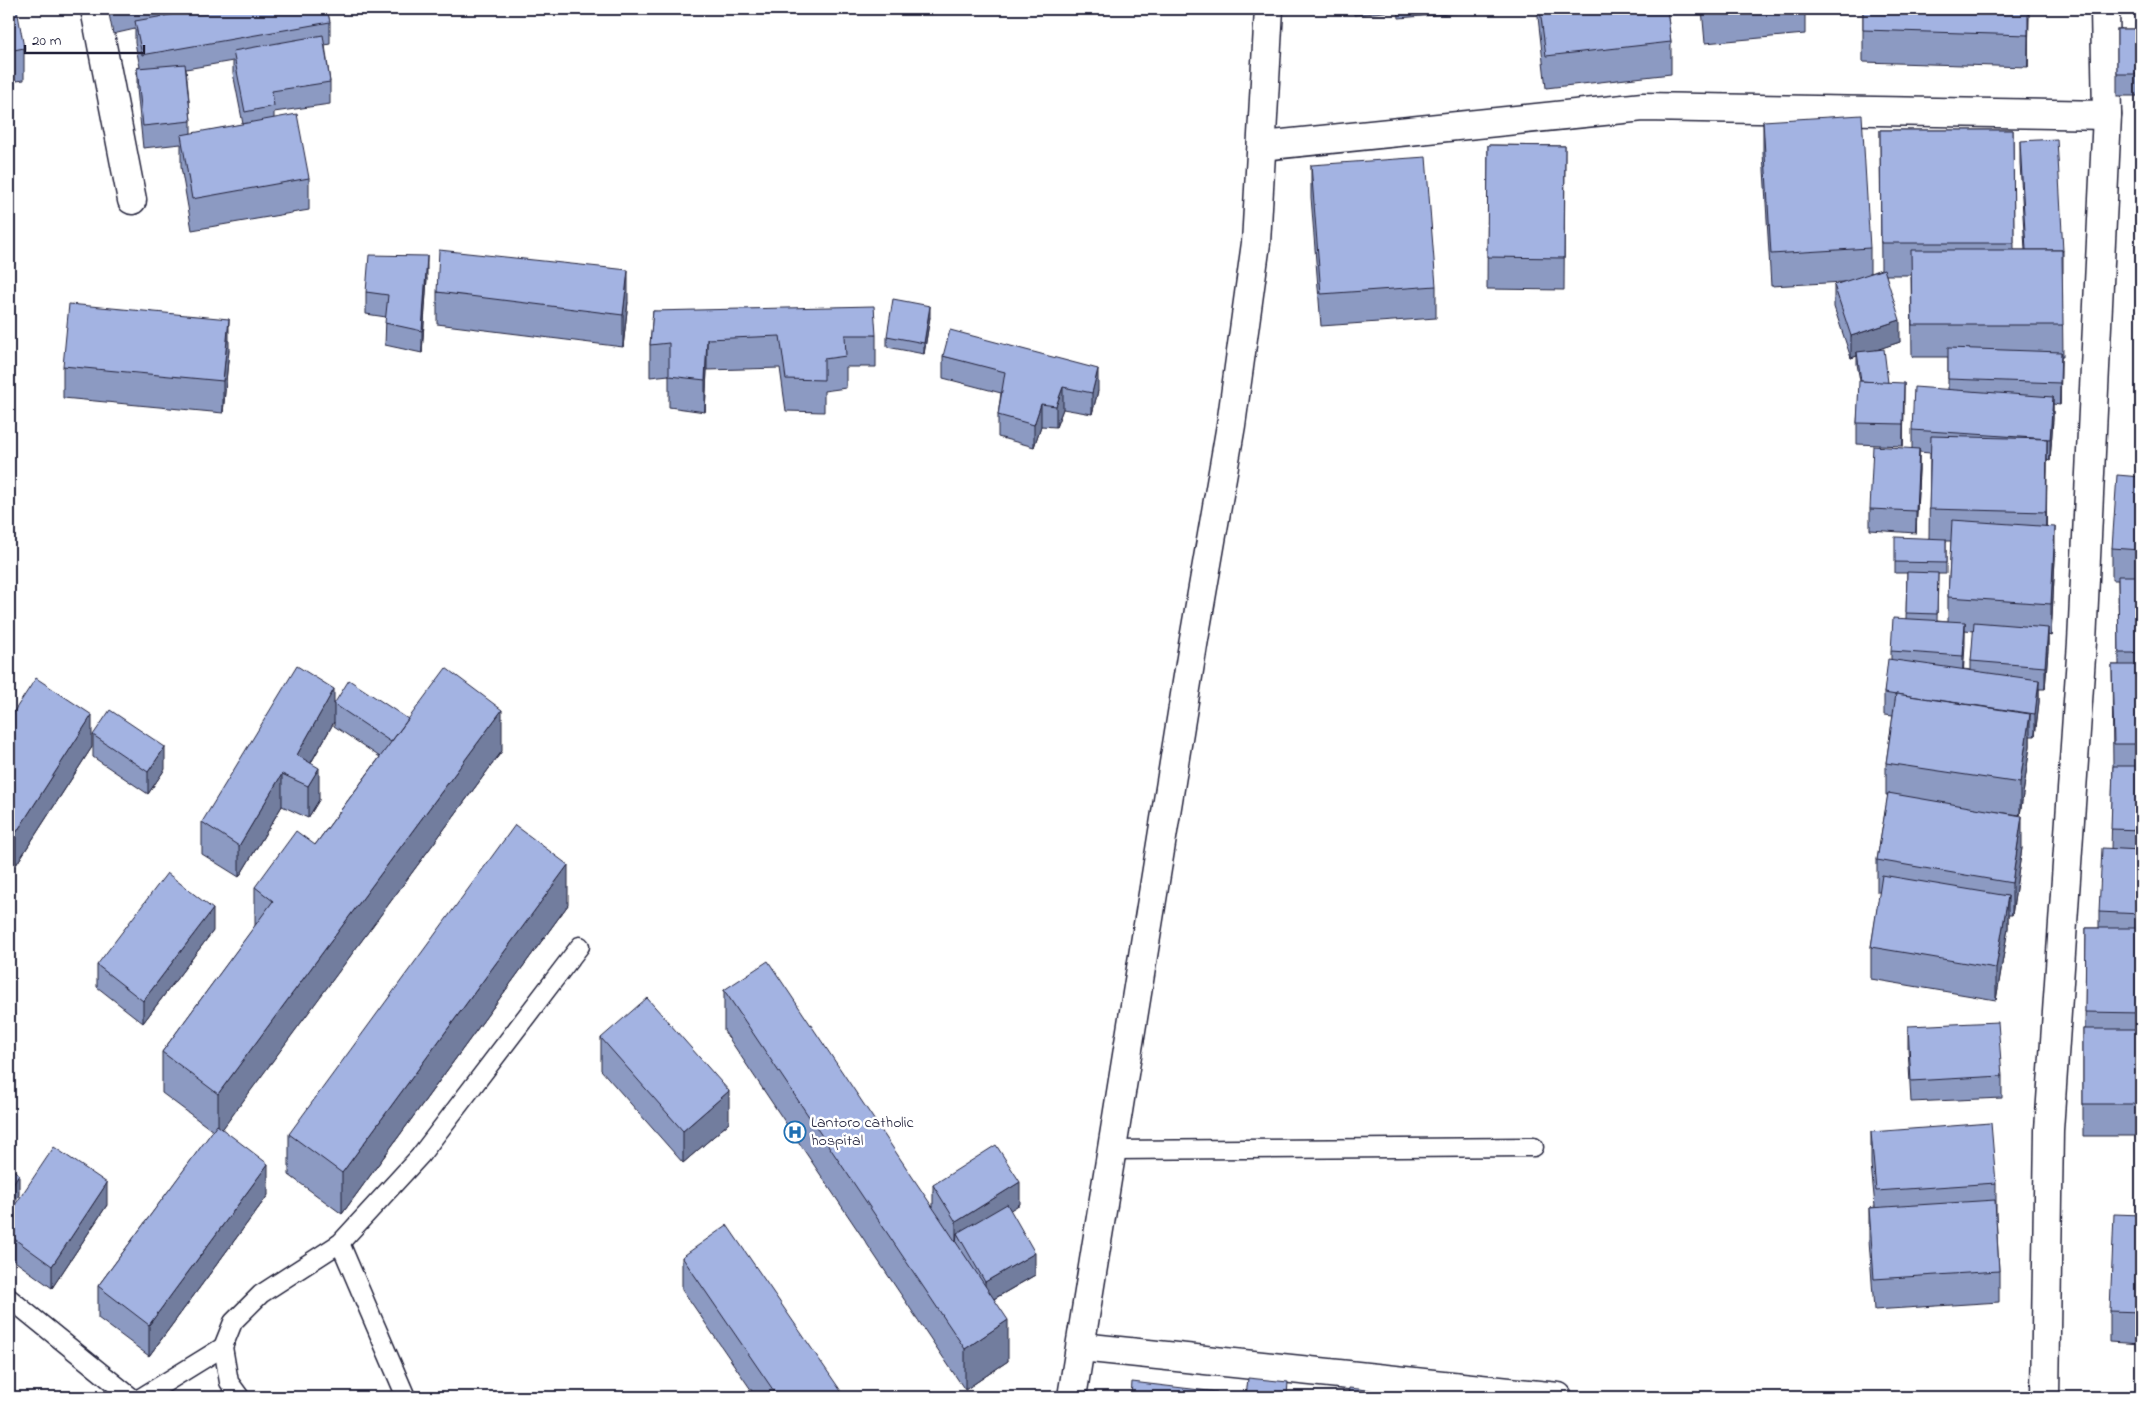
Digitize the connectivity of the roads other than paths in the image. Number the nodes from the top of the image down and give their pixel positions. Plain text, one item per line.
1 (94, 9) edge
2 (1269, 9) edge
3 (2106, 9) edge
4 (2108, 115) junction
5 (1262, 146) junction
6 (132, 200) dead end
7 (580, 946) dead end
8 (1534, 1147) dead end
9 (1113, 1150) junction
10 (340, 1243) junction
11 (9, 1298) edge
12 (223, 1346) junction
13 (1081, 1347) junction
14 (131, 1397) edge
15 (142, 1397) edge
16 (240, 1397) edge
17 (406, 1397) edge
18 (1072, 1397) edge
19 (1558, 1397) edge
20 (2045, 1397) edge

1 - 6 street
2 - 5 street
3 - 4 street
4 - 5 street
4 - 20 street
5 - 9 street
7 - 10 lane
8 - 9 lane
9 - 13 street
10 - 12 lane
10 - 17 lane
11 - 14 lane
12 - 15 lane
12 - 16 lane
13 - 18 street
13 - 19 street

